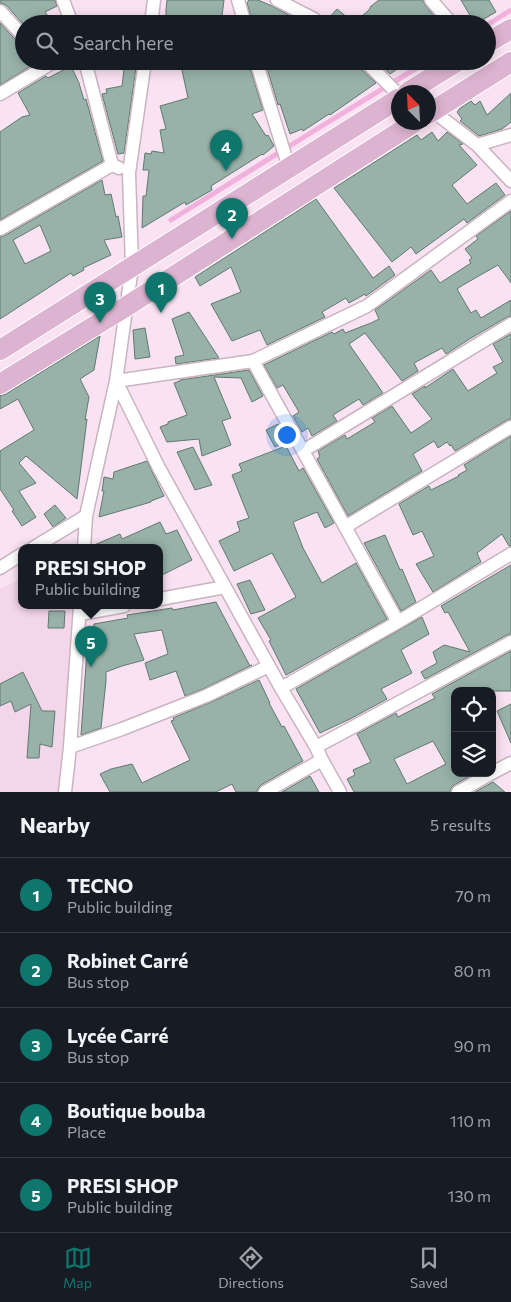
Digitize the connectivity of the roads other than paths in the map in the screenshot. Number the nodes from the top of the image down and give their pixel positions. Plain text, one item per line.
1 (63, 0) edge
2 (154, 0) edge
3 (238, 0) edge
4 (277, 0) edge
5 (431, 0) edge
6 (0, 10) edge
7 (69, 15) edge
8 (152, 15) edge
9 (242, 15) edge
10 (306, 15) edge
11 (444, 15) edge
12 (15, 27) edge
13 (511, 29) edge
14 (496, 38) edge
15 (511, 62) edge
16 (38, 70) edge
17 (87, 70) edge
18 (144, 70) edge
19 (259, 70) edge
20 (374, 70) edge
21 (443, 70) edge
22 (419, 85) edge
23 (391, 87) edge
24 (0, 94) edge
25 (391, 102) edge
26 (436, 109) edge
27 (436, 116) edge
28 (402, 130) edge
29 (511, 134) edge
30 (477, 145) junction
31 (112, 165) junction
32 (290, 168) junction
33 (129, 173) junction
34 (511, 182) edge
35 (511, 201) edge
36 (0, 228) edge
37 (132, 267) junction
38 (127, 306) junction
39 (511, 324) edge
40 (0, 350) edge
41 (253, 361) junction
42 (116, 381) junction
43 (0, 384) edge
44 (511, 427) edge
45 (303, 450) junction
46 (86, 516) junction
47 (345, 527) junction
48 (40, 544) edge
49 (84, 544) edge
50 (511, 554) edge
51 (18, 557) edge
52 (0, 568) edge
53 (225, 587) junction
54 (163, 598) edge
55 (80, 610) edge
56 (398, 622) junction
57 (511, 642) edge
58 (270, 666) junction
59 (281, 688) junction
60 (70, 747) junction
61 (316, 747) junction
62 (322, 760) junction
63 (511, 763) edge
64 (496, 771) edge
65 (485, 777) edge
66 (65, 792) edge
67 (265, 792) edge
68 (340, 792) edge
69 (458, 792) edge

1 - 7 street
2 - 8 street
3 - 9 street
4 - 10 street
5 - 11 street
6 - 12 street
13 - 14 main road
15 - 26 main road
16 - 24 street
17 - 31 street
18 - 33 street
19 - 32 street
20 - 23 street
21 - 22 main road
25 - 32 main road
27 - 30 street
28 - 38 main road
29 - 30 street
30 - 34 street
31 - 33 street
31 - 36 street
32 - 37 main road
33 - 37 street
35 - 41 street
37 - 38 street
37 - 40 main road
38 - 42 street
38 - 43 main road
39 - 45 street
41 - 42 street
41 - 45 street
42 - 46 street
42 - 53 street
44 - 47 street
45 - 47 street
46 - 48 street
46 - 49 street
47 - 56 street
50 - 56 street
51 - 52 street
53 - 54 street
53 - 58 street
55 - 60 street
56 - 59 street
57 - 61 street
58 - 59 street
58 - 60 street
59 - 61 street
60 - 66 street
61 - 62 street
62 - 67 street
62 - 68 street
63 - 64 street
65 - 69 street

